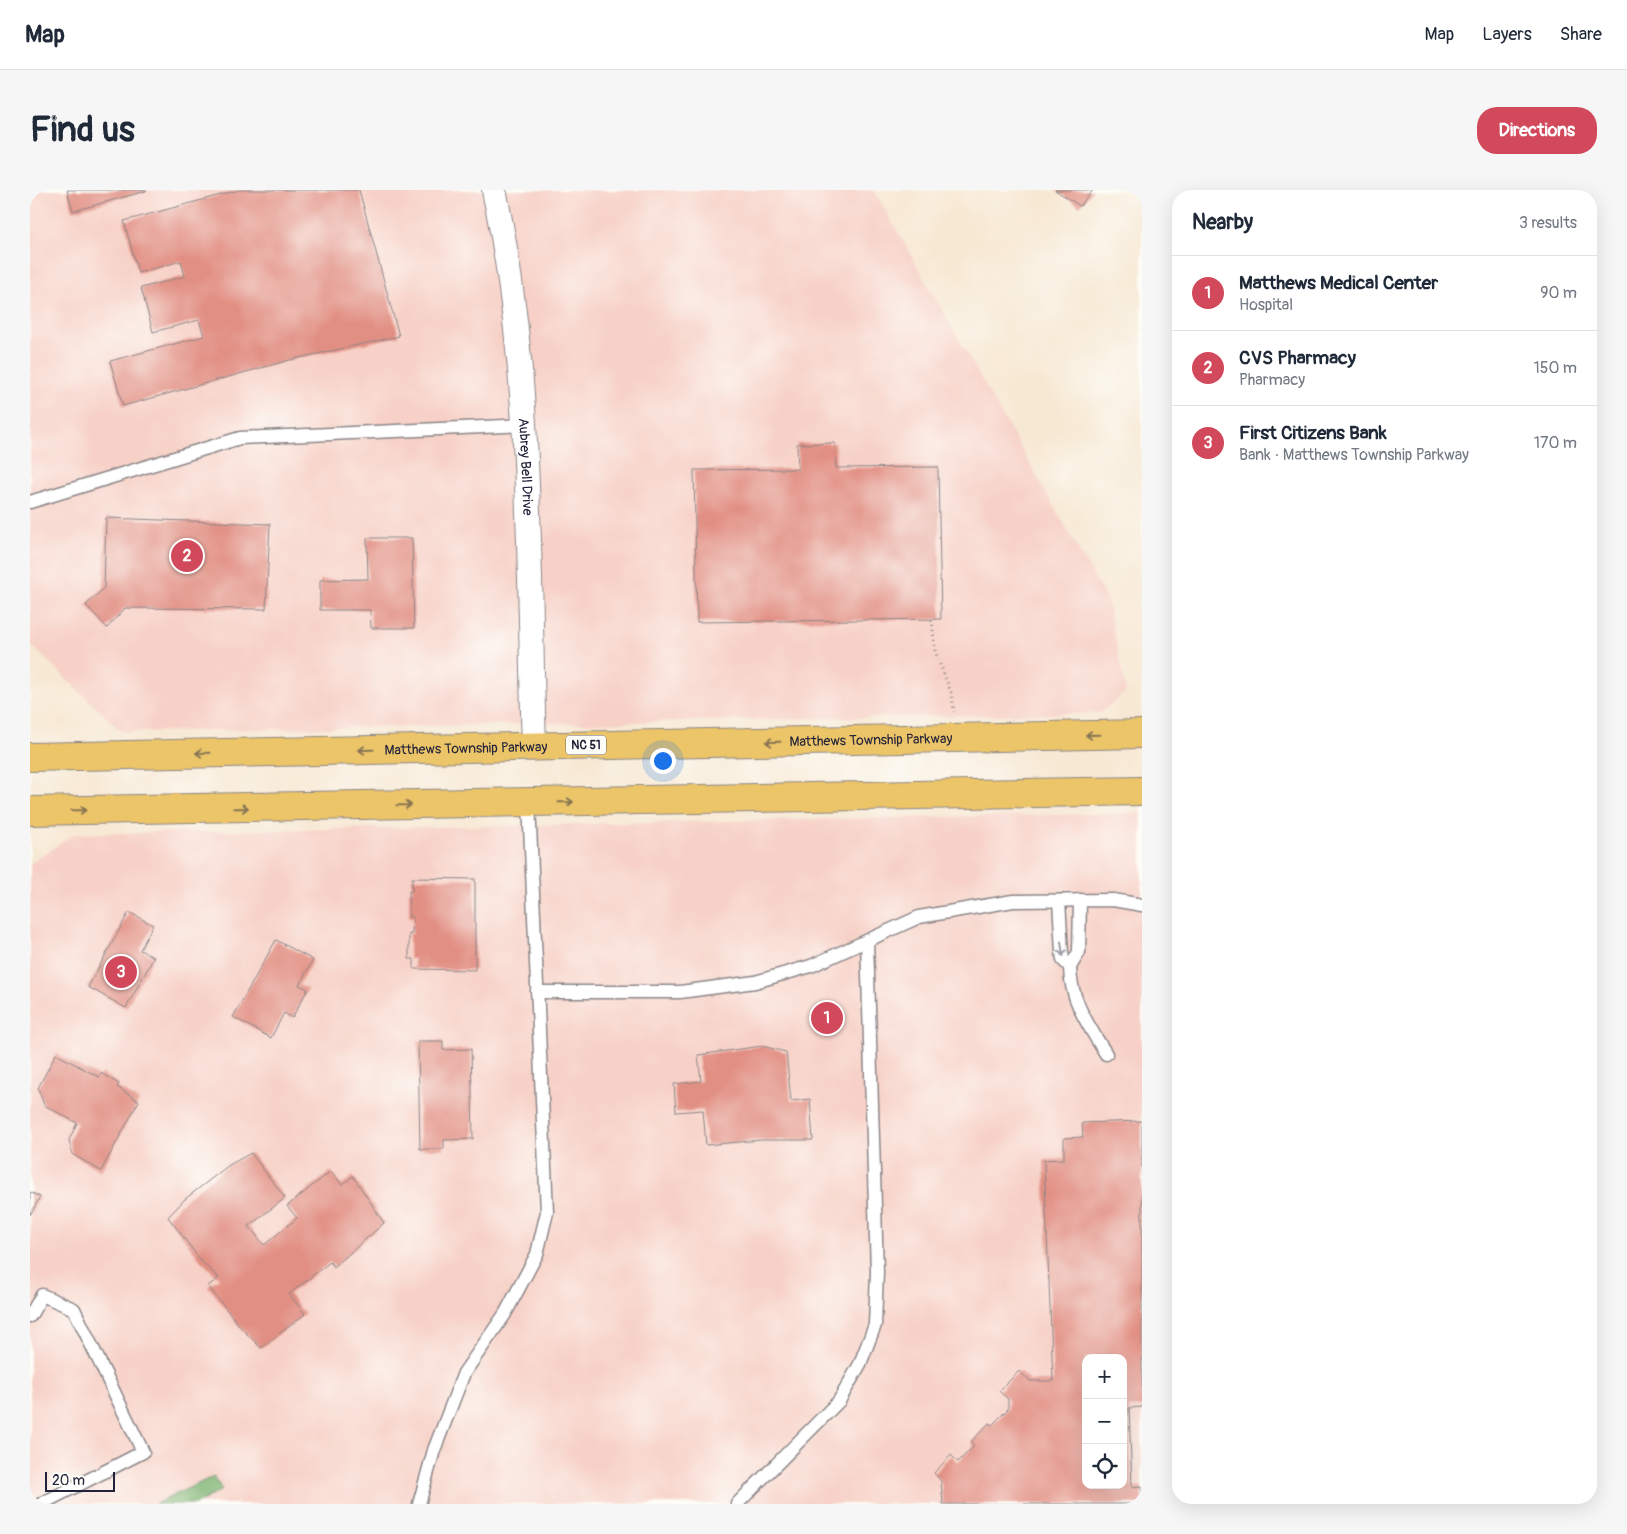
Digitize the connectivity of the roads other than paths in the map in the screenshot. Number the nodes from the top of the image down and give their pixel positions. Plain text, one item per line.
1 (494, 190) edge
2 (524, 425) junction
3 (30, 502) edge
4 (1142, 734) edge
5 (534, 746) junction
6 (30, 757) edge
7 (1142, 791) edge
8 (529, 803) junction
9 (30, 811) edge
10 (1080, 900) junction
11 (1059, 901) junction
12 (1142, 905) edge
13 (866, 941) junction
14 (1070, 967) junction
15 (537, 992) junction
16 (1106, 1054) dead end
17 (30, 1316) edge
18 (41, 1504) edge
19 (420, 1504) edge
20 (737, 1504) edge

1 - 2 street, Aubrey Bell Drive
2 - 3 lane
2 - 5 street, Aubrey Bell Drive
4 -> 5 main road, Matthews Township Parkway / NC 51
5 -> 6 main road, Matthews Township Parkway / NC 51
8 -> 7 main road
9 -> 8 main road
8 - 15 lane
10 - 11 lane
10 - 12 lane
10 - 14 lane
11 - 13 lane
11 -> 14 lane
13 - 15 lane
13 - 20 lane
14 - 16 lane
15 - 19 lane
17 - 18 lane

